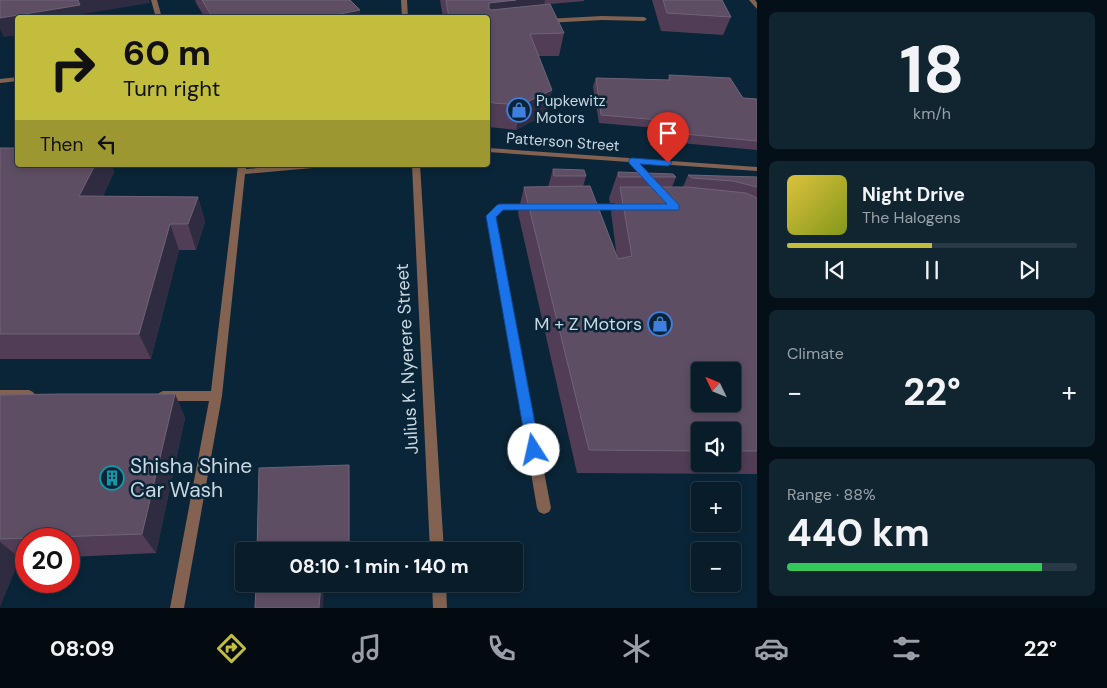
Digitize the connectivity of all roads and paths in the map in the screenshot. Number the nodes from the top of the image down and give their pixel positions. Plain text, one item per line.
1 (154, 0) edge
2 (404, 0) edge
3 (752, 0) edge
4 (757, 7) edge
5 (159, 15) edge
6 (405, 15) edge
7 (644, 19) dead end
8 (535, 23) edge
9 (15, 79) edge
10 (0, 81) edge
11 (490, 150) edge
12 (632, 161) junction
13 (269, 167) edge
14 (416, 167) edge
15 (242, 168) edge
16 (757, 169) edge
17 (657, 188) edge
18 (539, 207) edge
19 (578, 207) edge
20 (637, 208) edge
21 (0, 395) edge
22 (39, 395) edge
23 (148, 396) edge
24 (216, 396) junction
25 (544, 508) dead end
26 (437, 542) edge
27 (439, 592) edge
28 (177, 608) edge
29 (440, 608) edge

1 - 5 street
2 - 6 street
3 - 4 street
7 - 8 street
9 - 10 street
11 - 12 street, Patterson Street
12 - 16 street, Patterson Street
12 - 17 street
13 - 15 street
14 - 26 street, Julius K. Nyerere Street
15 - 24 street
18 - 25 street
19 - 20 street
21 - 22 street
23 - 24 street
24 - 28 street
27 - 29 street

